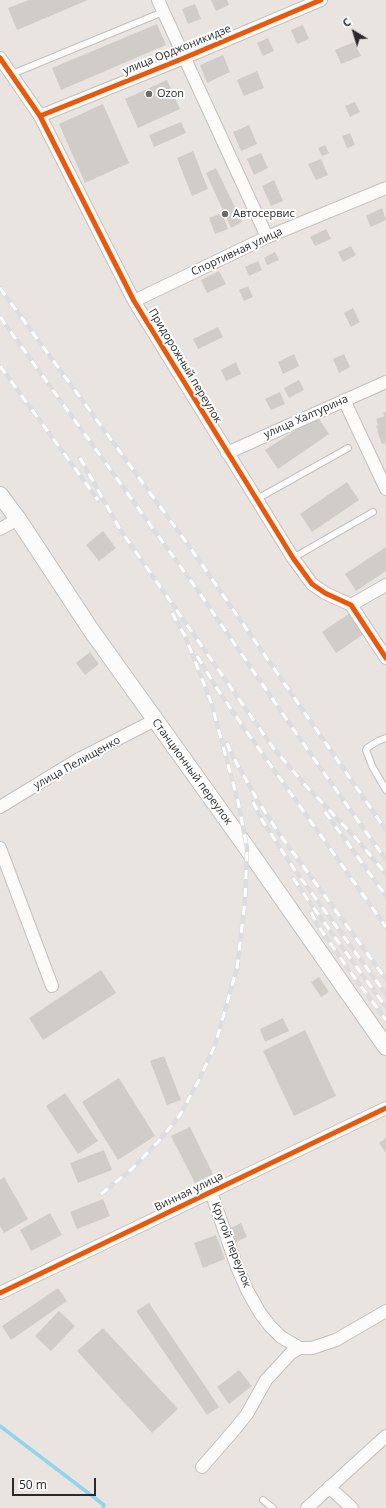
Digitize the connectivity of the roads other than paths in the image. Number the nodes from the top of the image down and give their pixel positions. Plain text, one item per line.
1 (158, 0) edge
2 (321, 0) edge
3 (163, 12) junction
4 (0, 58) edge
5 (184, 58) junction
6 (12, 74) junction
7 (40, 116) junction
8 (386, 188) edge
9 (267, 238) junction
10 (134, 301) junction
11 (386, 382) edge
12 (344, 400) junction
13 (348, 448) dead end
14 (227, 453) junction
15 (386, 489) edge
16 (0, 495) edge
17 (257, 499) junction
18 (373, 512) dead end
19 (18, 518) junction
20 (0, 529) edge
21 (293, 558) junction
22 (386, 585) edge
23 (350, 605) junction
24 (386, 658) edge
25 (155, 720) junction
26 (386, 738) edge
27 (386, 790) edge
28 (0, 807) edge
29 (0, 848) edge
30 (52, 986) dead end
31 (386, 1047) edge
32 (386, 1108) edge
33 (211, 1192) junction
34 (0, 1293) edge
35 (386, 1311) edge
36 (300, 1348) junction
37 (386, 1436) edge
38 (202, 1466) dead end
39 (329, 1487) junction
40 (263, 1500) dead end
41 (273, 1508) edge
42 (307, 1508) edge
43 (352, 1508) edge

1 - 3 street
2 - 5 street, улица Орджоникидзе
3 - 5 street
3 - 6 lane
4 - 6 street, Придорожный переулок
5 - 7 street, улица Орджоникидзе
5 - 9 street
6 - 7 street, Придорожный переулок
7 - 10 street, Придорожный переулок
8 - 9 street, Спортивная улица
9 - 10 street, Спортивная улица
10 - 14 street, Придорожный переулок
11 - 12 street, улица Халтурина
12 - 14 street, улица Халтурина
12 - 15 street
13 - 17 lane
14 - 17 street, Придорожный переулок
16 - 19 main road, Станционный переулок
17 - 21 street, Придорожный переулок
18 - 21 lane
19 - 20 street
19 - 25 main road, Станционный переулок
21 - 23 street, Придорожный переулок
22 - 23 street
23 - 24 street
25 - 28 street, улица Пелищенко
25 - 31 main road, Станционный переулок
26 - 27 lane
29 - 30 street
32 - 33 street, Винная улица
33 - 34 street, Винная улица
33 - 36 street, Крутой переулок
35 - 36 street
36 - 38 street
37 - 39 street
39 - 42 street
39 - 43 street
40 - 41 lane

